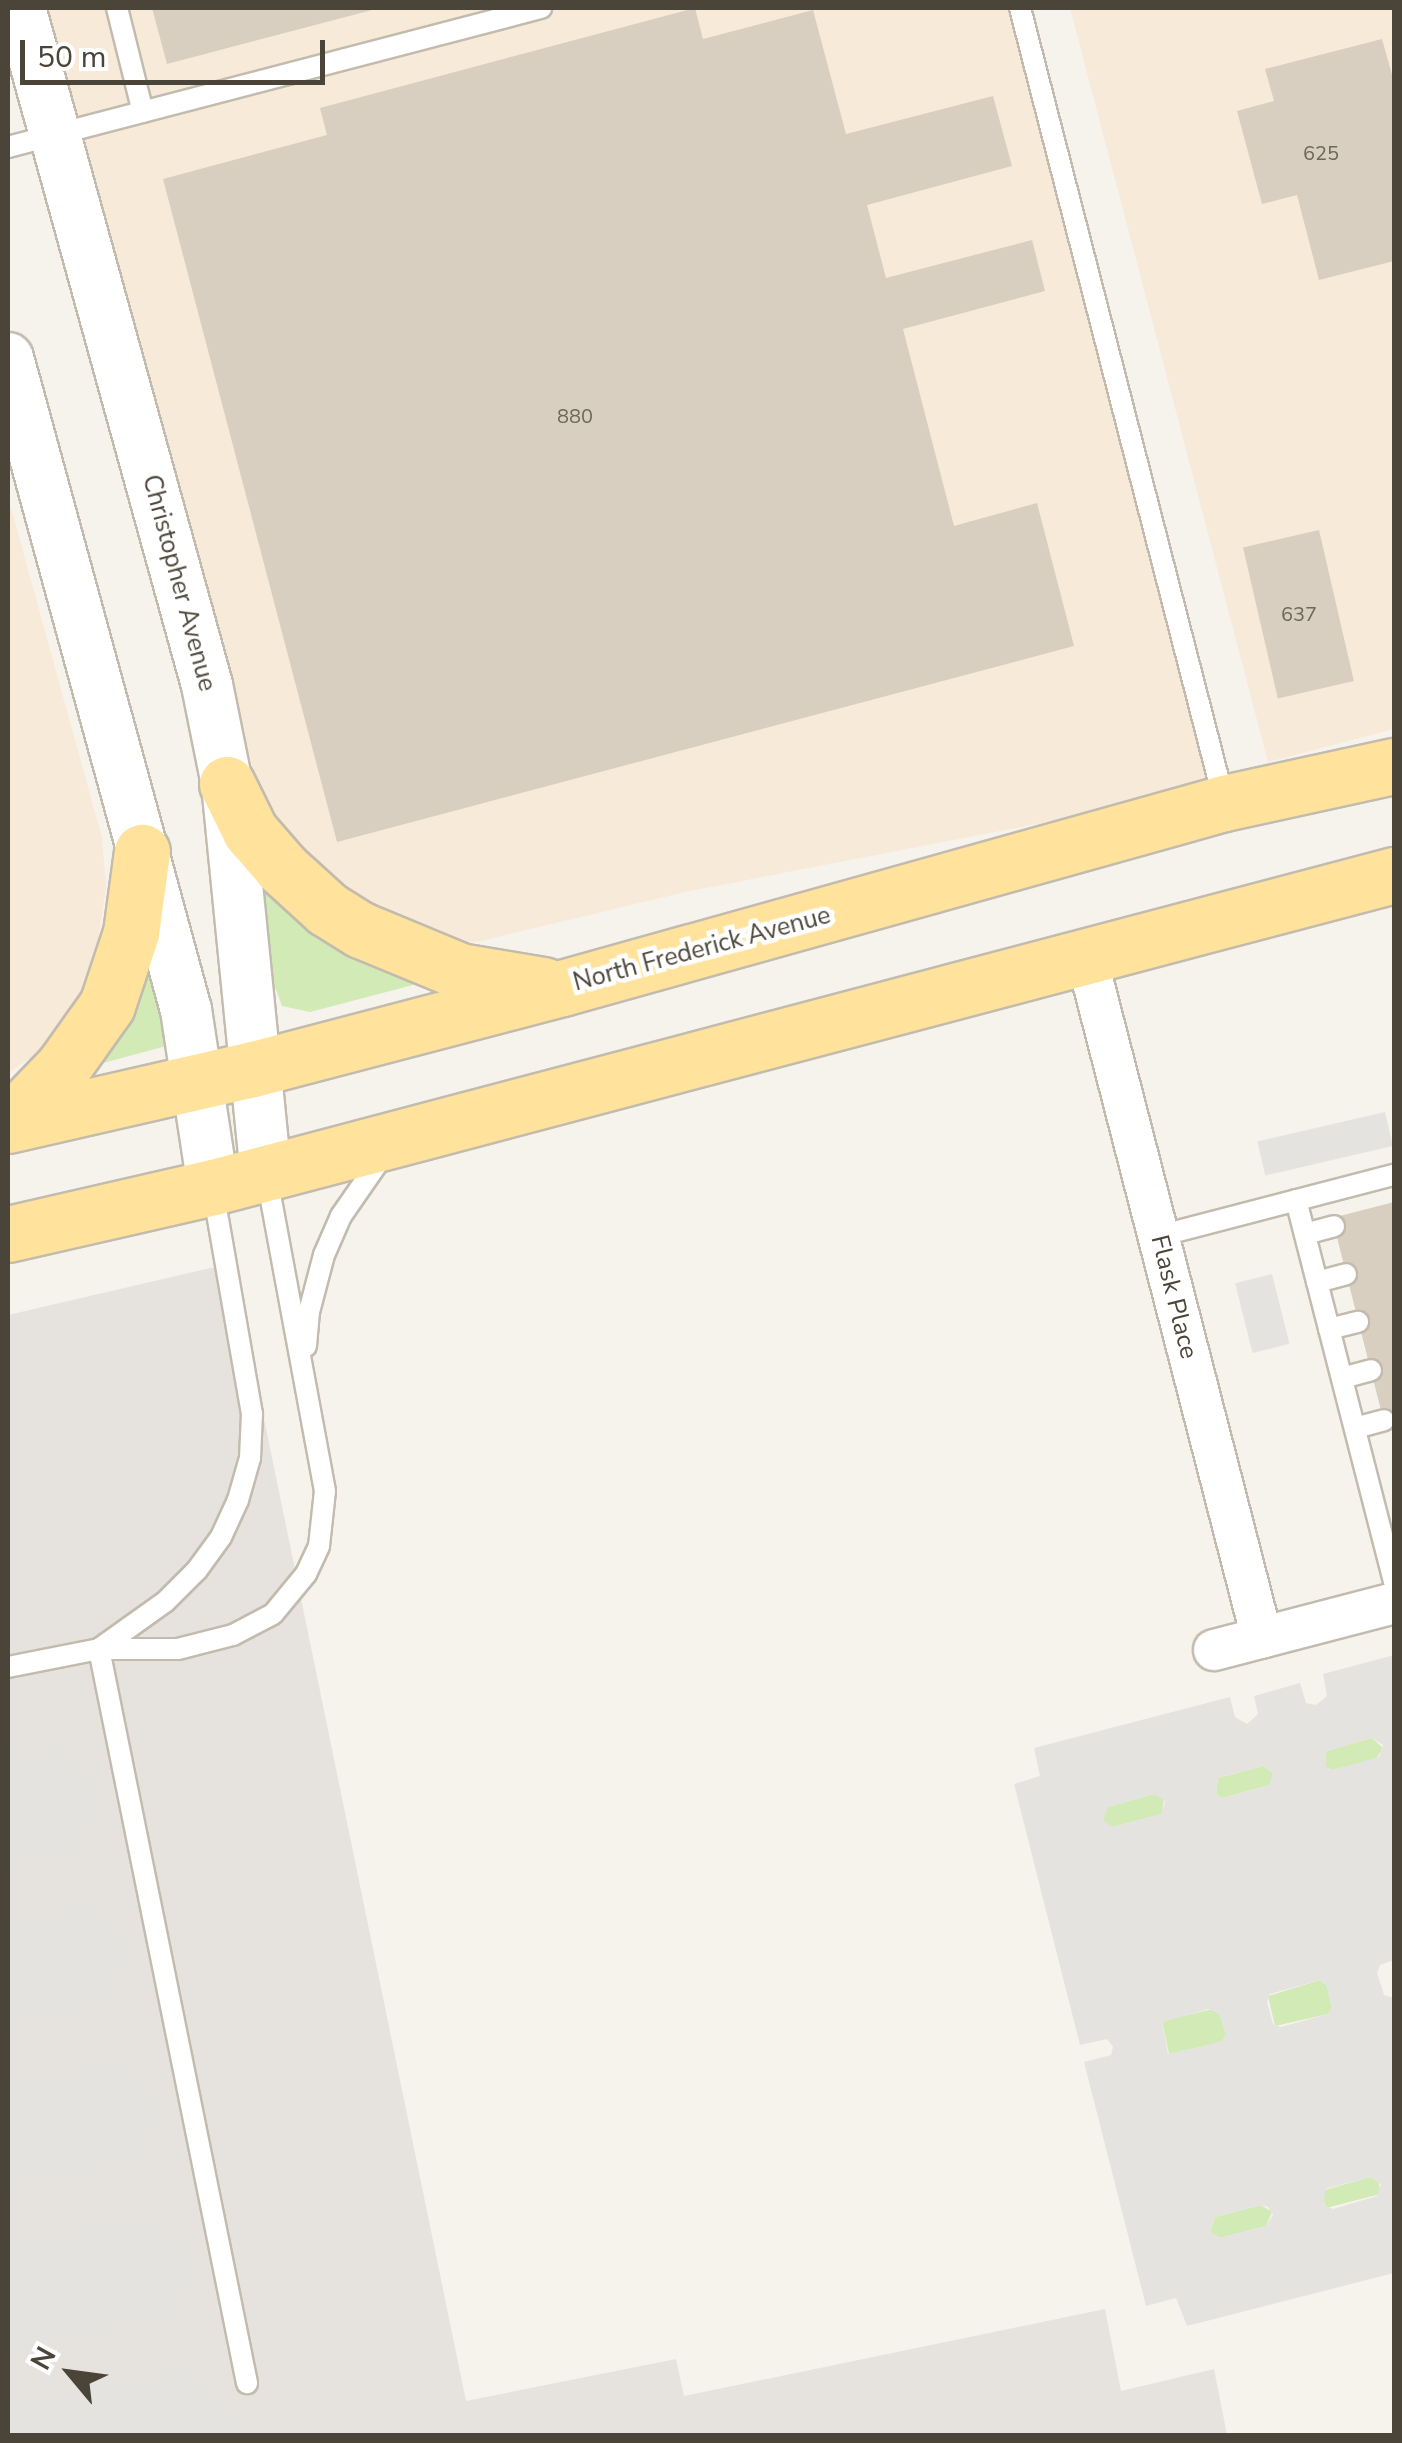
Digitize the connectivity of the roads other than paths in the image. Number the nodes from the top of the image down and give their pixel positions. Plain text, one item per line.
1 (20, 8) edge
2 (116, 8) edge
3 (540, 8) edge
4 (1020, 8) edge
5 (143, 112) junction
6 (56, 135) junction
7 (8, 148) edge
8 (9, 367) edge
9 (1394, 766) edge
10 (227, 784) junction
11 (1224, 802) junction
12 (142, 852) junction
13 (1394, 875) edge
14 (1086, 955) junction
15 (562, 988) junction
16 (252, 1069) junction
17 (198, 1082) junction
18 (8, 1125) edge
19 (397, 1137) junction
20 (266, 1172) junction
21 (1394, 1174) edge
22 (213, 1187) junction
23 (1296, 1200) junction
24 (1334, 1226) dead end
25 (8, 1234) edge
26 (1305, 1234) junction
27 (1159, 1236) junction
28 (1346, 1274) dead end
29 (1317, 1282) junction
30 (1358, 1322) dead end
31 (1329, 1330) junction
32 (1371, 1370) dead end
33 (304, 1373) junction
34 (1342, 1378) junction
35 (1384, 1420) dead end
36 (1354, 1428) junction
37 (1386, 1513) edge
38 (1394, 1582) edge
39 (1394, 1603) edge
40 (1262, 1638) junction
41 (99, 1648) junction
42 (1214, 1650) dead end
43 (8, 1668) edge
44 (247, 2383) dead end

1 - 6 street, Christopher Avenue
2 - 5 lane
3 - 5 lane
4 - 11 lane
5 - 6 lane
6 - 7 lane
6 - 10 street, Christopher Avenue
8 - 12 street
9 - 11 main road, North Frederick Avenue
10 - 15 main road
10 - 16 street, Christopher Avenue
11 - 15 main road, North Frederick Avenue
12 - 17 street
12 - 18 main road
13 - 14 main road
14 - 19 main road
14 - 27 street, Flask Place
15 - 16 main road, North Frederick Avenue
16 - 17 main road, North Frederick Avenue
16 - 20 street, Christopher Avenue
17 - 18 main road, North Frederick Avenue
17 - 22 street
19 - 20 main road
19 - 33 lane
20 - 22 main road
20 - 33 lane
21 - 23 lane
22 - 25 main road
22 - 41 lane
23 - 26 lane
23 - 27 lane
24 - 26 lane
26 - 29 lane
27 - 40 street, Flask Place
28 - 29 lane
29 - 31 lane
30 - 31 lane
31 - 34 lane
32 - 34 lane
33 - 41 lane
34 - 36 lane
35 - 36 lane
36 - 37 lane
37 - 38 lane
39 - 40 street
40 - 42 street
41 - 43 lane
41 - 44 lane

